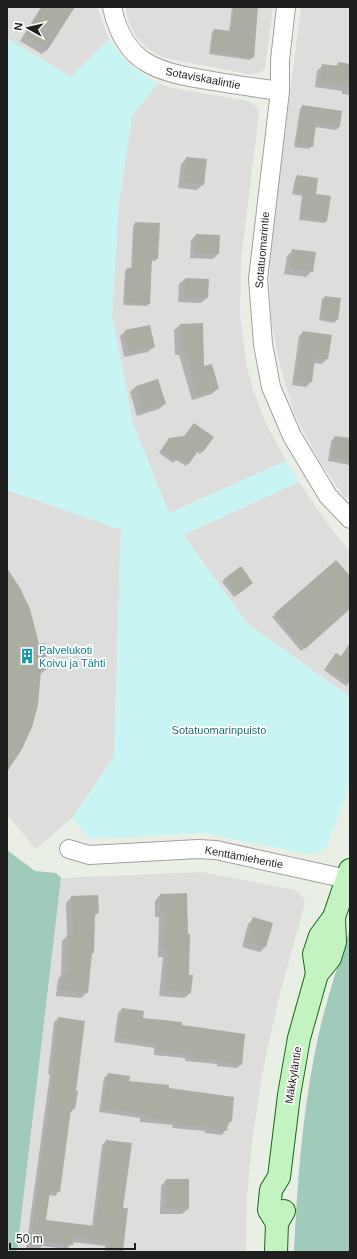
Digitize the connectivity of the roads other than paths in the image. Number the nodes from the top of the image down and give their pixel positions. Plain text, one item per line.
1 (112, 7) edge
2 (286, 7) edge
3 (280, 91) junction
4 (350, 519) edge
5 (69, 849) dead end
6 (348, 874) edge
7 (276, 1252) edge

1 - 3 street, Sotaviskaalintie
2 - 3 street, Sotatuomarintie
3 - 4 street, Sotatuomarintie
5 - 6 street, Kenttämiehentie
6 - 7 street, Mäkkyläntie

